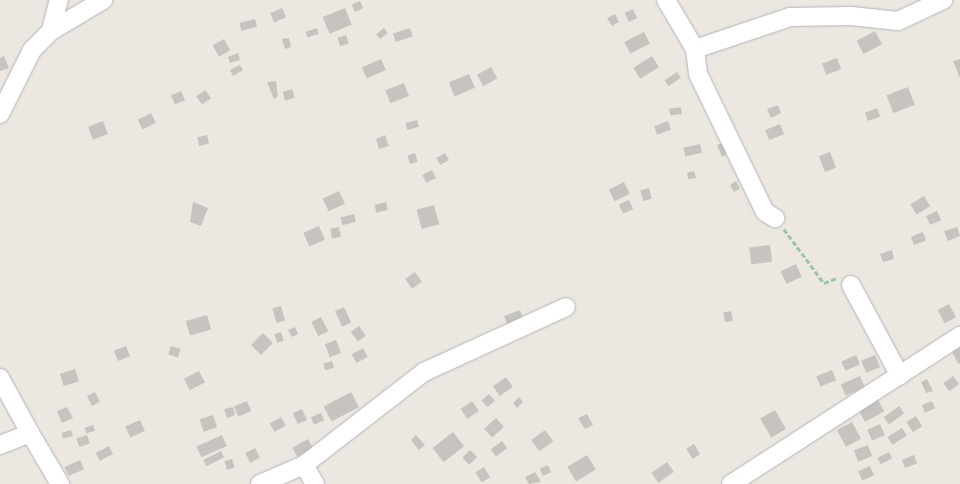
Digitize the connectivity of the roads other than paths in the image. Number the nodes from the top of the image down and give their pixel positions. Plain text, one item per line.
1 (59, 0) edge
2 (103, 0) edge
3 (666, 0) edge
4 (943, 0) edge
5 (51, 31) junction
6 (695, 49) junction
7 (0, 114) edge
8 (775, 218) road end
9 (851, 285) road end
10 (566, 307) dead end
11 (960, 336) edge
12 (900, 376) junction
13 (0, 378) edge
14 (30, 433) junction
15 (0, 445) edge
16 (304, 464) junction
17 (60, 484) edge
18 (260, 484) edge
19 (314, 484) edge
20 (730, 484) edge

1 - 5 street
2 - 5 street
3 - 6 street
4 - 6 street
5 - 7 street
6 - 8 street
9 - 12 street
10 - 16 street
11 - 12 street
12 - 20 street
13 - 14 street
14 - 15 street
14 - 17 street
16 - 18 street
16 - 19 street

